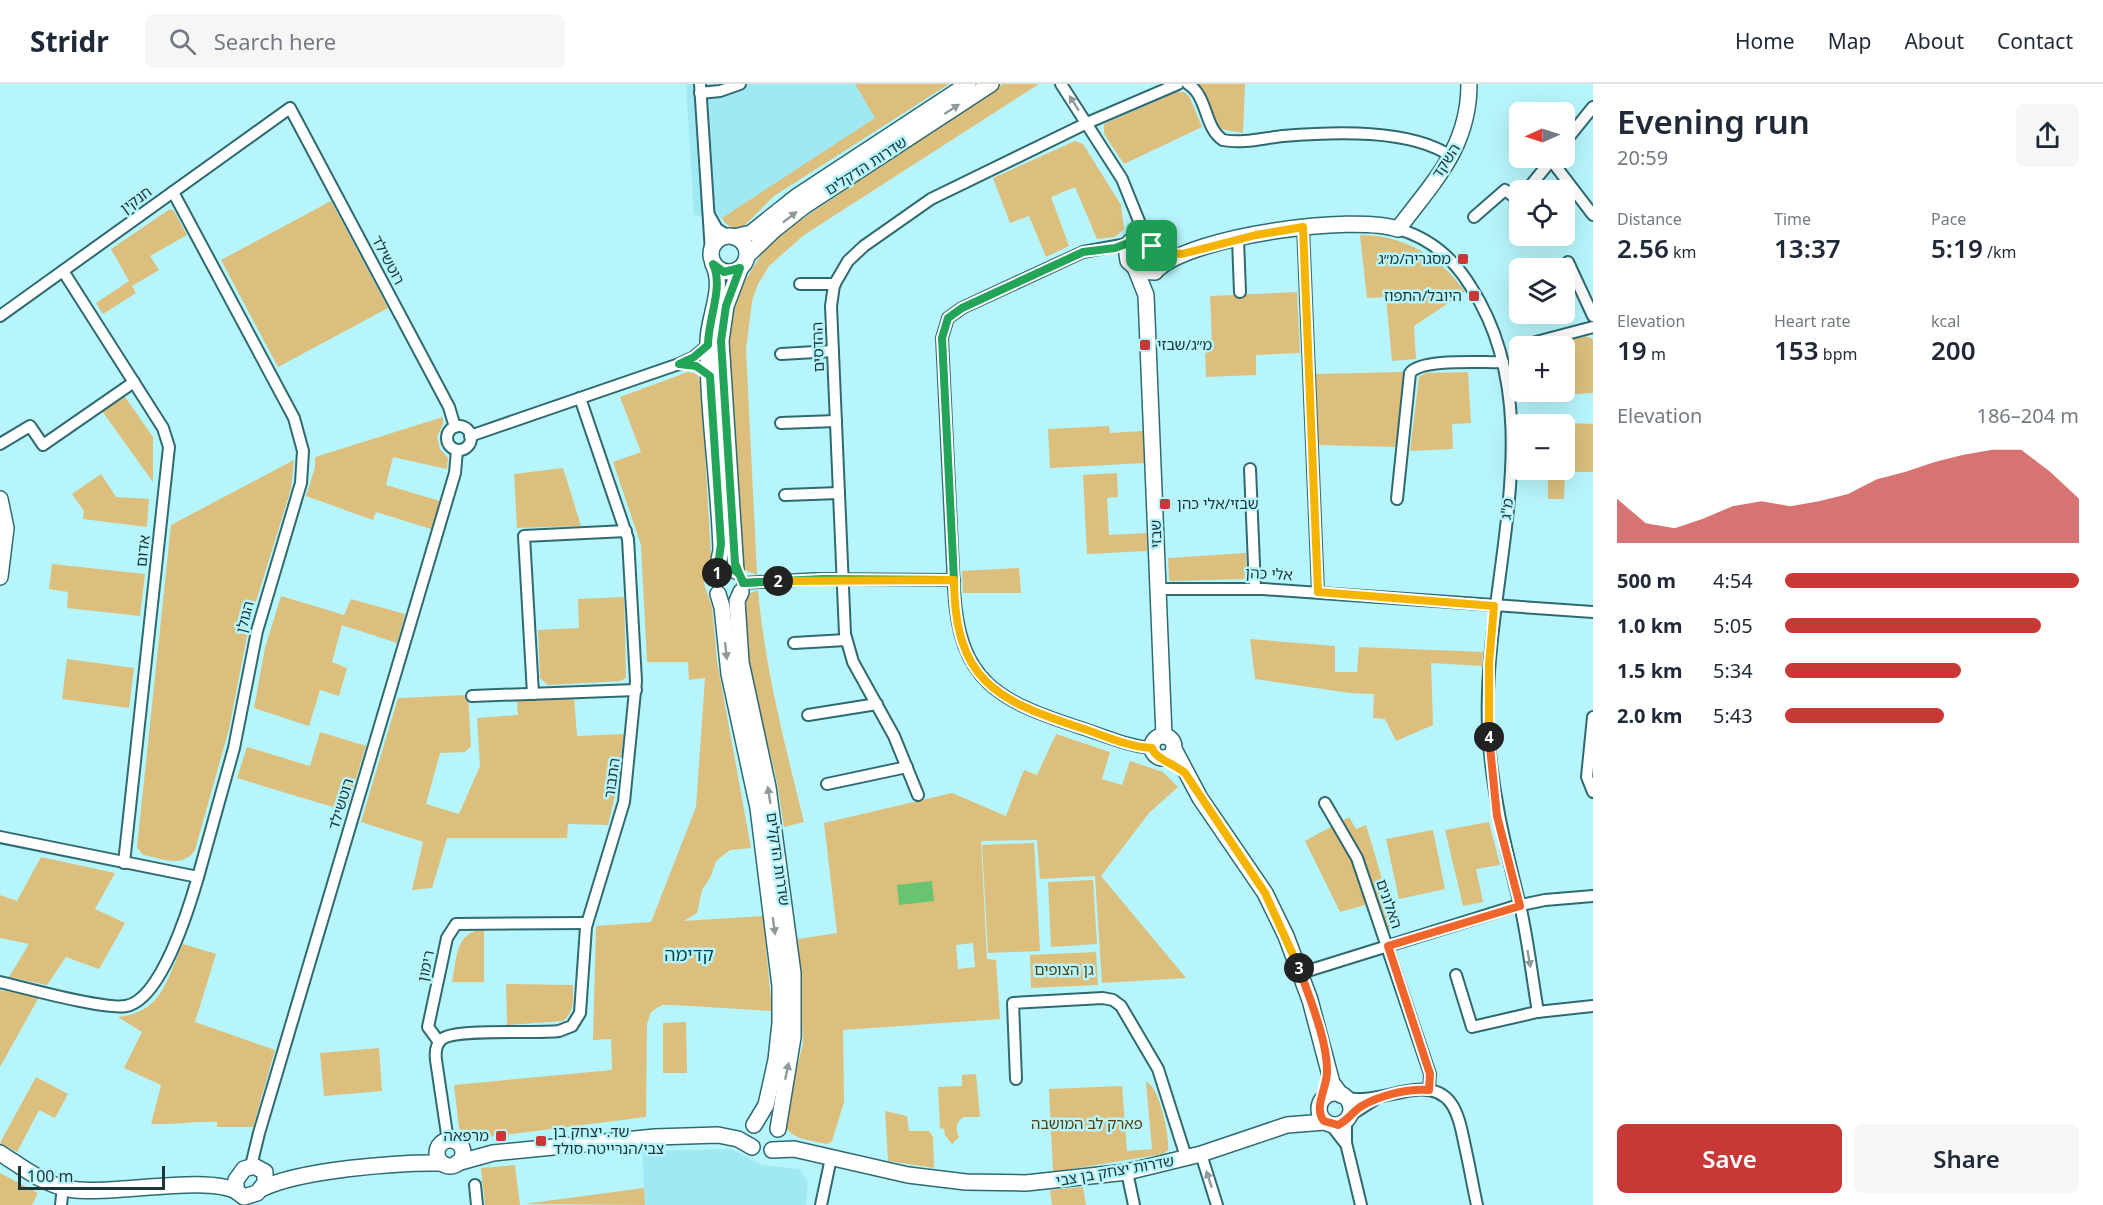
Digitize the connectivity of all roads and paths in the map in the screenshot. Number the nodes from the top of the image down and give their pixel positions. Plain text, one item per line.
1 (740, 84) edge
2 (968, 84) edge
3 (991, 84) edge
4 (1061, 84) edge
5 (1178, 84) edge
6 (1188, 84) edge
7 (1469, 84) edge
8 (700, 88) edge
9 (1593, 107) edge
10 (290, 108) joint
11 (1087, 123) junction
12 (1575, 129) edge
13 (1452, 157) junction
14 (1545, 168) edge
15 (1559, 168) edge
16 (1535, 180) edge
17 (173, 192) junction
18 (1509, 193) edge
19 (707, 210) junction
20 (1136, 214) junction
21 (1593, 215) edge
22 (1474, 217) dead end
23 (1303, 227) junction
24 (1398, 229) junction
25 (731, 237) junction
26 (1238, 239) junction
27 (1128, 243) junction
28 (1154, 248) junction
29 (1099, 249) junction
30 (1182, 254) junction
31 (712, 258) junction
32 (744, 262) junction
33 (1132, 265) junction
34 (63, 270) junction
35 (1158, 270) junction
36 (1575, 277) edge
37 (800, 284) dead end
38 (835, 284) junction
39 (1240, 292) dead end
40 (1146, 295) junction
41 (0, 316) edge
42 (1593, 316) edge
43 (1593, 327) edge
44 (1560, 336) edge
45 (708, 345) junction
46 (833, 351) junction
47 (1509, 353) edge
48 (781, 354) dead end
49 (1502, 357) junction
50 (679, 364) junction
51 (710, 376) junction
52 (134, 382) junction
53 (580, 398) junction
54 (836, 421) junction
55 (782, 423) dead end
56 (455, 427) junction
57 (470, 436) junction
58 (0, 444) edge
59 (457, 450) junction
60 (1250, 469) dead end
61 (839, 493) junction
62 (785, 495) dead end
63 (0, 499) edge
64 (1397, 499) dead end
65 (626, 531) junction
66 (716, 575) junction
67 (0, 577) edge
68 (843, 579) junction
69 (954, 580) junction
70 (740, 582) junction
71 (1255, 588) junction
72 (1158, 589) junction
73 (1318, 592) junction
74 (718, 594) junction
75 (1494, 606) junction
76 (1593, 612) edge
77 (846, 640) junction
78 (794, 644) dead end
79 (636, 690) junction
80 (533, 694) junction
81 (472, 696) dead end
82 (877, 704) junction
83 (808, 715) dead end
84 (1593, 717) edge
85 (1164, 736) junction
86 (1174, 748) junction
87 (1157, 753) junction
88 (907, 767) junction
89 (1185, 773) junction
90 (827, 784) dead end
91 (1593, 792) edge
92 (918, 795) dead end
93 (1325, 803) dead end
94 (0, 837) edge
95 (124, 862) junction
96 (198, 878) junction
97 (1593, 896) edge
98 (1520, 906) junction
99 (587, 923) junction
100 (1388, 946) junction
101 (1301, 973) junction
102 (1456, 975) dead end
103 (0, 982) edge
104 (1593, 1006) edge
105 (1538, 1012) junction
106 (439, 1042) junction
107 (1327, 1065) junction
108 (1016, 1080) dead end
109 (1429, 1090) junction
110 (1343, 1096) junction
111 (1377, 1098) junction
112 (1321, 1102) junction
113 (1348, 1118) junction
114 (1328, 1123) junction
115 (1287, 1125) junction
116 (754, 1126) junction
117 (778, 1131) junction
118 (714, 1135) junction
119 (448, 1144) junction
120 (1347, 1146) junction
121 (752, 1147) junction
122 (797, 1149) junction
123 (772, 1150) junction
124 (0, 1153) edge
125 (493, 1153) junction
126 (1193, 1156) junction
127 (831, 1158) junction
128 (408, 1163) junction
129 (450, 1163) junction
130 (258, 1168) junction
131 (1127, 1172) junction
132 (238, 1175) junction
133 (302, 1176) junction
134 (475, 1185) dead end
135 (213, 1186) junction
136 (63, 1187) junction
137 (261, 1189) junction
138 (243, 1198) edge
139 (61, 1205) edge
140 (477, 1205) edge
141 (821, 1205) edge
142 (1134, 1205) edge
143 (1217, 1205) edge
144 (1361, 1205) edge
145 (1477, 1205) edge

1 - 8 street
2 - 25 street, שדרות הדקלים
32 -> 3 street, שדרות הדקלים
11 -> 4 street
5 - 11 street, ההדסים
6 - 13 street
7 - 13 street, השקד
8 - 19 street
9 - 12 street
10 - 17 street, חנקין
10 - 56 street, רוטשילד
11 - 20 street
11 - 38 street, ההדסים
13 - 24 street, השקד
14 - 16 street
15 - 21 street
17 - 34 street, חנקין
17 - 96 street, הגולן
18 - 22 street
19 - 25 street
19 - 31 street
20 - 27 street
20 - 28 street
23 - 24 street, מ"ג
23 - 26 street, מ"ג
23 - 73 street
24 - 49 street, מ"ג
25 - 31 street
25 - 32 street
26 - 30 street, מ"ג
26 - 39 street
27 - 28 street
27 - 29 street
27 - 33 street
28 - 30 street, מ"ג
28 - 35 street
29 - 33 street
29 - 69 street
30 - 35 street, מ"ג
31 - 32 street
31 - 45 street, שדרות הדקלים
32 - 70 street, שדרות הדקלים
33 - 35 street
33 - 40 street, שבזי
34 - 41 street, חנקין
34 - 52 street, אדום
35 - 40 street, שבזי
36 - 42 street
37 - 38 street
38 - 46 street, ההדסים
40 - 72 street, שבזי
43 - 44 street
45 - 50 street
45 - 51 street, שדרות הדקלים
46 - 48 street
46 - 54 street, ההדסים
47 - 49 street
49 - 64 street
49 - 75 street, מ"ג
50 - 51 street
50 - 53 street
51 - 66 street, שדרות הדקלים
52 - 58 street
52 - 95 street, אדום
53 - 57 street
53 - 65 street, התבור
54 - 55 street
54 - 61 street, ההדסים
56 - 57 street
56 - 59 street
57 - 59 street
59 - 130 street, רוטשילד
60 - 71 street
61 - 62 street
61 - 68 street, ההדסים
63 - 67 street
65 - 79 street, התבור
65 - 80 street
66 - 70 street
66 - 74 street, שדרות הדקלים
68 - 69 street
68 - 70 street
68 - 77 street, ההדסים
69 - 87 street
70 - 74 street
117 -> 70 street, שדרות הדקלים
71 - 72 street, אלי כהן
71 - 73 street, אלי כהן
72 - 85 street, שבזי
73 - 75 street, אלי כהן
74 -> 116 street, שדרות הדקלים
75 - 76 street, אלי כהן
75 - 98 street, מ"ג
77 - 78 street
77 - 82 street, ההדסים
79 - 80 street
79 - 99 street, התבור
80 - 81 street
82 - 83 street
82 - 88 street, ההדסים
84 - 91 street
85 - 86 street
85 - 87 street
86 - 87 street
86 - 89 street
87 - 89 street
88 - 90 street
88 - 92 street, ההדסים
89 - 101 street
93 - 100 street, האלונים
94 - 95 street
95 - 96 street
96 - 103 street, הגולן
97 - 98 street
98 - 100 street
98 -> 105 street, מ"ג
99 - 106 street, התבור
99 - 106 street, רימון
100 - 101 street
100 - 109 street, האלונים
101 - 107 street
102 - 105 street
104 - 105 street
106 - 119 street, רימון
107 - 110 street
107 - 112 street
108 - 126 street
109 - 111 street
109 - 145 street
110 - 111 street
110 - 112 street
110 - 113 street
111 - 113 street
112 - 114 street
112 - 115 street, שדרות יצחק בן צבי
113 - 114 street
113 - 120 street
114 - 115 street, שדרות יצחק בן צבי
114 - 120 street
115 - 126 street, שדרות יצחק בן צבי
116 - 117 street
116 - 118 street
116 - 121 street
117 - 122 street, שדרות יצחק בן צבי
117 - 123 street
118 - 121 street
118 - 125 street
119 - 125 street
119 - 128 street
119 - 129 street
119 - 129 street
120 - 144 street
121 - 123 street
122 - 123 street, שדרות יצחק בן צבי
122 - 127 street, שדרות יצחק בן צבי
124 - 136 street
125 - 129 street
126 - 131 street, שדרות יצחק בן צבי
143 -> 126 street
127 - 131 street, שדרות יצחק בן צבי
127 - 141 street
128 - 129 street
128 - 133 street
130 - 132 street
130 - 133 street
130 - 137 street
131 - 142 street
132 - 135 street
132 - 138 street
133 - 137 street
134 - 140 street
135 - 136 street
135 - 138 street
136 - 139 street
137 - 138 street

